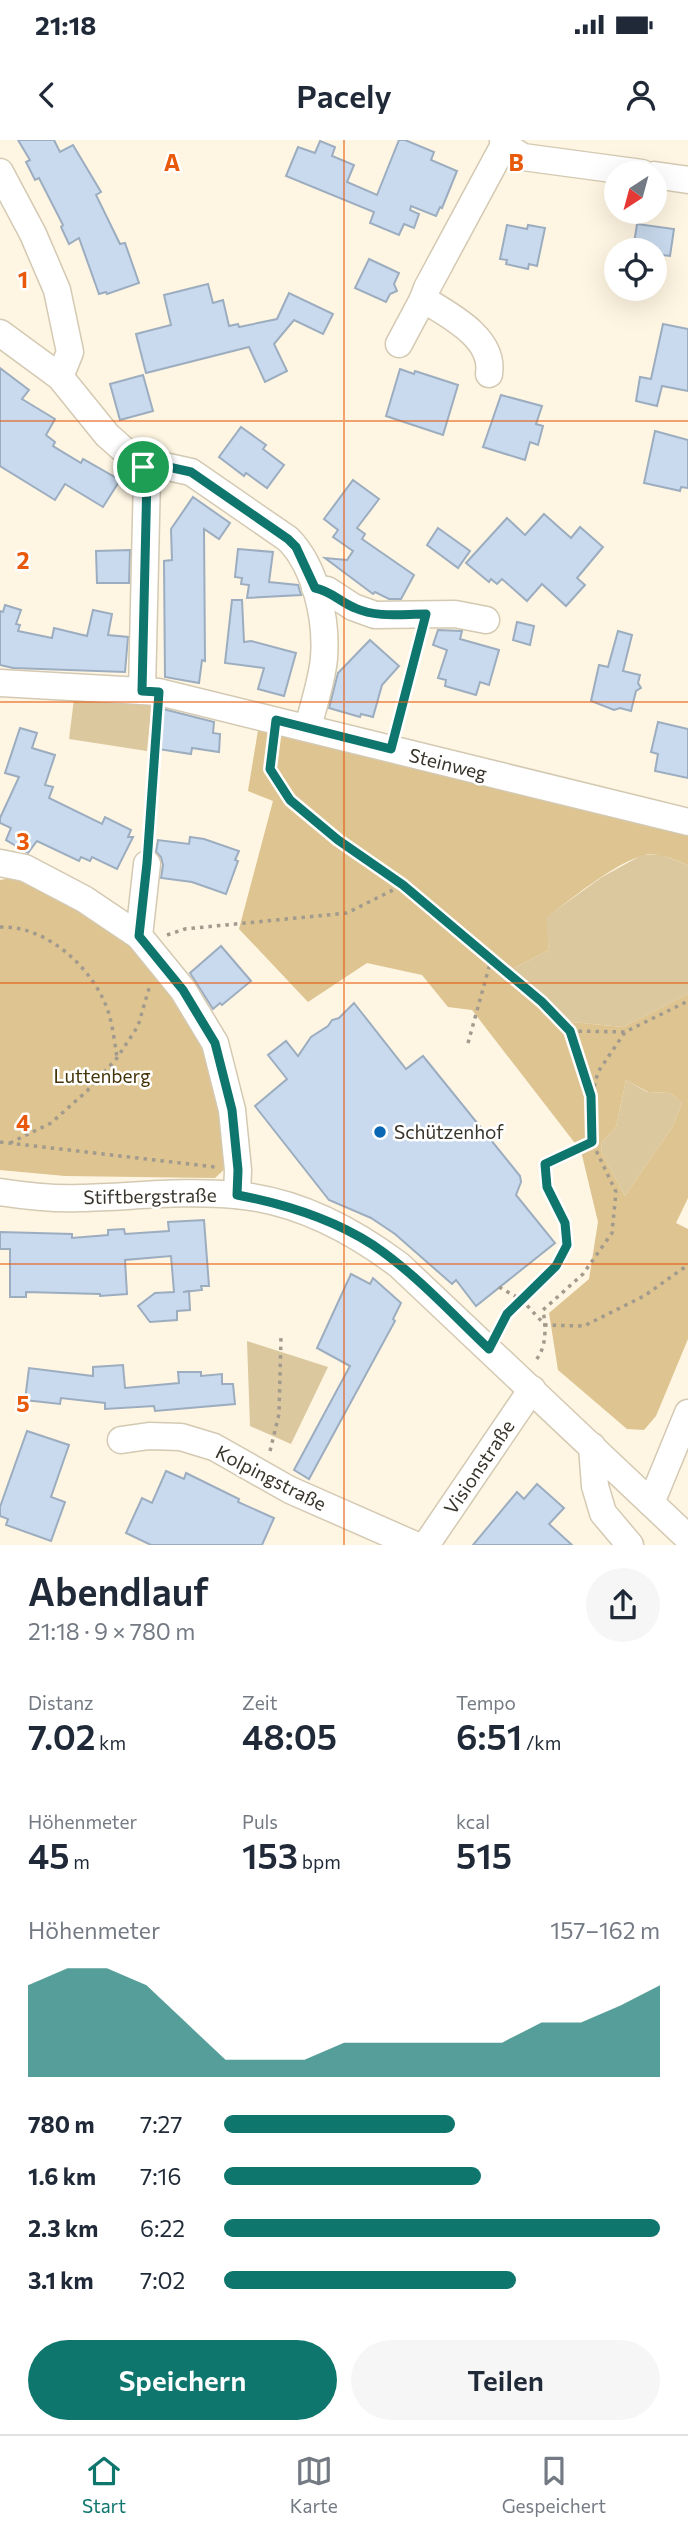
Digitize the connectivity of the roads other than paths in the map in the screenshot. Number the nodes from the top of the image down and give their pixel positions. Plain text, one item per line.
1 (503, 142) edge
2 (604, 168) edge
3 (0, 173) edge
4 (667, 177) edge
5 (688, 180) edge
6 (423, 299) junction
7 (0, 333) edge
8 (399, 344) dead end
9 (489, 374) dead end
10 (60, 377) junction
11 (143, 467) junction
12 (315, 588) junction
13 (486, 620) dead end
14 (151, 692) junction
15 (1, 693) edge
16 (307, 728) junction
17 (688, 822) edge
18 (2, 860) edge
19 (147, 863) road end
20 (147, 945) junction
21 (238, 1182) junction
22 (0, 1192) edge
23 (526, 1384) junction
24 (688, 1413) edge
25 (121, 1440) dead end
26 (592, 1446) junction
27 (651, 1503) junction
28 (688, 1538) edge
29 (415, 1545) edge
30 (426, 1545) edge
31 (630, 1545) edge

1 - 2 street
1 - 6 street
3 - 10 street
4 - 5 street
6 - 8 street
6 - 9 street
7 - 10 street
10 - 11 street
11 - 12 street
11 - 14 street
12 - 13 street
12 - 16 street
14 - 15 street, Steinweg
14 - 16 street, Steinweg
16 - 17 street, Steinweg
18 - 20 street
19 - 20 street
20 - 21 street
21 - 22 street, Stiftbergstraße
21 - 23 street, Stiftbergstraße
23 - 26 street, Stiftbergstraße
23 - 30 street, Visionstraße
24 - 27 street
25 - 29 street, Kolpingstraße
26 - 27 street, Stiftbergstraße
26 - 31 street
27 - 28 street, Stiftbergstraße

